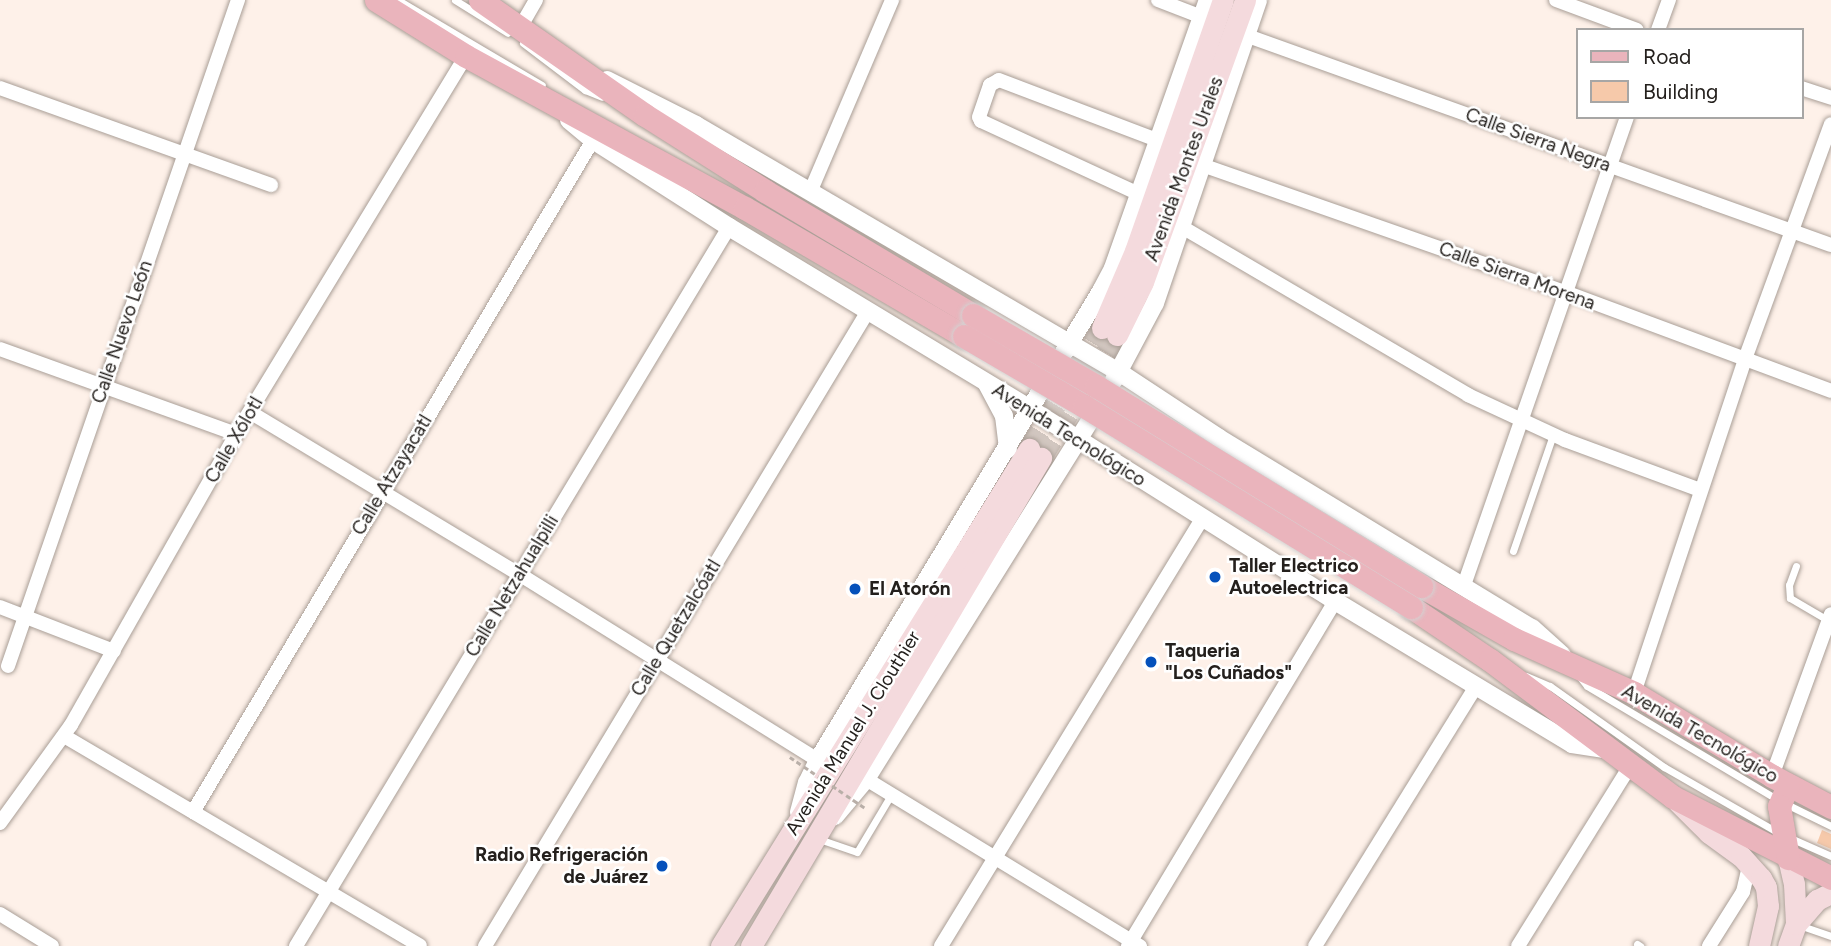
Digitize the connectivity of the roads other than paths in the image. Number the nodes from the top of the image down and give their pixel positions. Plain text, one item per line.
1 (238, 0) edge
2 (376, 0) edge
3 (398, 0) edge
4 (455, 0) edge
5 (480, 0) edge
6 (536, 0) edge
7 (892, 0) edge
8 (1158, 0) edge
9 (1223, 0) edge
10 (1245, 0) edge
11 (1258, 0) edge
12 (1556, 0) edge
13 (1669, 0) edge
14 (1205, 8) edge
15 (521, 26) junction
16 (1632, 28) edge
17 (1659, 28) edge
18 (1245, 34) junction
19 (466, 56) junction
20 (581, 69) junction
21 (0, 88) edge
22 (1803, 89) edge
23 (555, 96) junction
24 (1831, 98) edge
25 (645, 115) junction
26 (1627, 119) edge
27 (1831, 124) edge
28 (592, 131) junction
29 (1157, 140) junction
30 (185, 154) junction
31 (1202, 165) junction
32 (1610, 166) junction
33 (271, 185) dead end
34 (811, 190) junction
35 (1139, 194) junction
36 (729, 227) junction
37 (1182, 227) junction
38 (1791, 230) junction
39 (1831, 245) edge
40 (1565, 292) junction
41 (868, 311) junction
42 (1070, 344) junction
43 (0, 349) edge
44 (1745, 359) junction
45 (1119, 372) junction
46 (987, 384) junction
47 (103, 385) junction
48 (1831, 391) edge
49 (1032, 410) junction
50 (250, 412) junction
51 (1520, 421) junction
52 (236, 434) junction
53 (1552, 435) junction
54 (1078, 440) junction
55 (1007, 449) junction
56 (1700, 490) junction
57 (382, 492) junction
58 (1202, 519) junction
59 (1513, 551) dead end
60 (1796, 566) dead end
61 (519, 574) junction
62 (1464, 585) junction
63 (1416, 596) junction
64 (1335, 601) junction
65 (0, 607) edge
66 (25, 616) junction
67 (1830, 619) edge
68 (114, 651) junction
69 (657, 659) junction
70 (1490, 660) junction
71 (1570, 662) junction
72 (8, 666) dead end
73 (1476, 686) junction
74 (1634, 693) junction
75 (64, 736) junction
76 (1605, 749) junction
77 (818, 760) junction
78 (1630, 766) junction
79 (866, 779) junction
80 (1780, 788) junction
81 (891, 795) junction
82 (1673, 797) junction
83 (1831, 807) edge
84 (193, 812) junction
85 (0, 822) edge
86 (797, 822) junction
87 (1831, 826) edge
88 (818, 834) junction
89 (1784, 835) junction
90 (1831, 856) edge
91 (994, 858) junction
92 (1788, 858) junction
93 (1749, 865) junction
94 (1831, 878) edge
95 (328, 893) junction
96 (1831, 893) edge
97 (0, 914) edge
98 (1796, 924) junction
99 (1831, 936) edge
100 (1133, 944) edge
101 (52, 946) edge
102 (296, 946) edge
103 (419, 946) edge
104 (485, 946) edge
105 (721, 946) edge
106 (751, 946) edge
107 (941, 946) edge
108 (1315, 946) edge
109 (1518, 946) edge
110 (1709, 946) edge
111 (1759, 946) edge
112 (1788, 946) edge

1 - 30 street, Calle Nuevo León
2 - 19 main road, Avenida Tecnológico
3 - 23 lane
4 - 25 lane
5 - 15 main road, Avenida Tecnológico
6 - 15 street
7 - 34 street
8 - 14 street
9 - 10 main road, Avenida Montes Urales
11 - 18 street
12 - 16 street
13 - 17 street
14 - 29 street
15 - 20 main road, Avenida Tecnológico
18 - 31 street
18 - 32 street, Calle Sierra Negra
19 - 23 main road, Avenida Tecnológico
19 - 50 street, Calle Xólotl
20 - 25 main road, Avenida Tecnológico
20 - 34 street, Avenida Tecnológico
21 - 30 street
22 - 24 street
23 - 28 main road, Avenida Tecnológico
25 - 63 main road, Avenida Tecnológico, bridge
26 - 32 street
27 - 38 street
28 - 36 street, Avenida Tecnológico
28 - 57 street, Calle Atzayacatl
28 - 63 main road, Avenida Tecnológico, bridge
29 - 35 street
29 - 35 street
30 - 33 street
30 - 47 street, Calle Nuevo León
31 - 37 street
31 - 40 street, Calle Sierra Morena
32 - 38 street, Calle Sierra Negra
32 - 40 street
34 - 42 street, Avenida Tecnológico
35 - 42 street
36 - 41 street, Avenida Tecnológico
36 - 61 street, Calle Netzahualpilli
37 - 45 street
37 - 51 street
38 - 39 street, Calle Sierra Negra
38 - 44 street
40 - 44 street, Calle Sierra Morena
40 - 51 street
41 - 46 street, Avenida Tecnológico
41 - 69 street, Calle Quetzalcóatl
42 - 45 street, Avenida Tecnológico
42 - 49 street
43 - 47 street
44 - 48 street, Calle Sierra Morena
44 - 56 street
45 - 54 street
45 - 62 street, Avenida Tecnológico
46 - 49 street, Avenida Tecnológico
46 - 55 street
47 - 52 street
47 - 66 street, Calle Nuevo León
49 - 54 street, Avenida Tecnológico
49 - 55 street
50 - 52 street, Calle Xólotl
50 - 57 street
51 - 53 street
51 - 62 street
52 - 68 street, Calle Xólotl
53 - 56 street
53 - 59 lane
54 - 58 street, Avenida Tecnológico
54 - 79 street
55 - 77 street
56 - 74 street
57 - 61 street
57 - 84 street, Calle Atzayacatl
58 - 64 street, Avenida Tecnológico
58 - 91 street
60 - 67 lane
61 - 69 street
61 - 95 street, Calle Netzahualpilli
62 - 71 street, Avenida Tecnológico
63 - 70 main road, Avenida Tecnológico
63 - 71 main road, Avenida Tecnológico
64 - 73 street, Avenida Tecnológico
64 - 100 street
65 - 66 street
66 - 68 street
66 - 72 street, Calle Nuevo León
67 - 80 street
68 - 75 street, Calle Xólotl
69 - 77 street
69 - 104 street, Calle Quetzalcóatl
70 - 76 main road, Avenida Tecnológico
70 - 89 lane
71 - 74 main road, Avenida Tecnológico
71 - 80 lane
73 - 76 street, Avenida Tecnológico
73 - 108 street
74 - 80 main road, Avenida Tecnológico
75 - 84 street
75 - 85 street, Calle Xólotl
76 - 78 main road, Avenida Tecnológico
77 - 86 street
78 - 82 main road, Avenida Tecnológico
78 - 109 street
79 - 81 street
79 - 88 street
80 - 83 main road, Avenida Tecnológico
80 - 87 lane
80 - 89 main road
81 - 88 lane
81 - 91 street
82 - 92 main road, Avenida Tecnológico
82 - 93 main road
84 - 95 street
86 - 88 main road, Avenida Manuel J. Clouthier
86 - 105 main road, Avenida Manuel J. Clouthier
88 - 106 main road, Avenida Manuel J. Clouthier
89 - 90 lane
89 - 92 main road
91 - 100 street
91 - 107 street
92 - 94 main road, Avenida Tecnológico
92 - 98 main road
93 - 110 street
93 - 111 main road
95 - 102 street, Calle Netzahualpilli
95 - 103 street
96 - 98 main road
97 - 101 street
98 - 99 lane
98 - 112 main road

